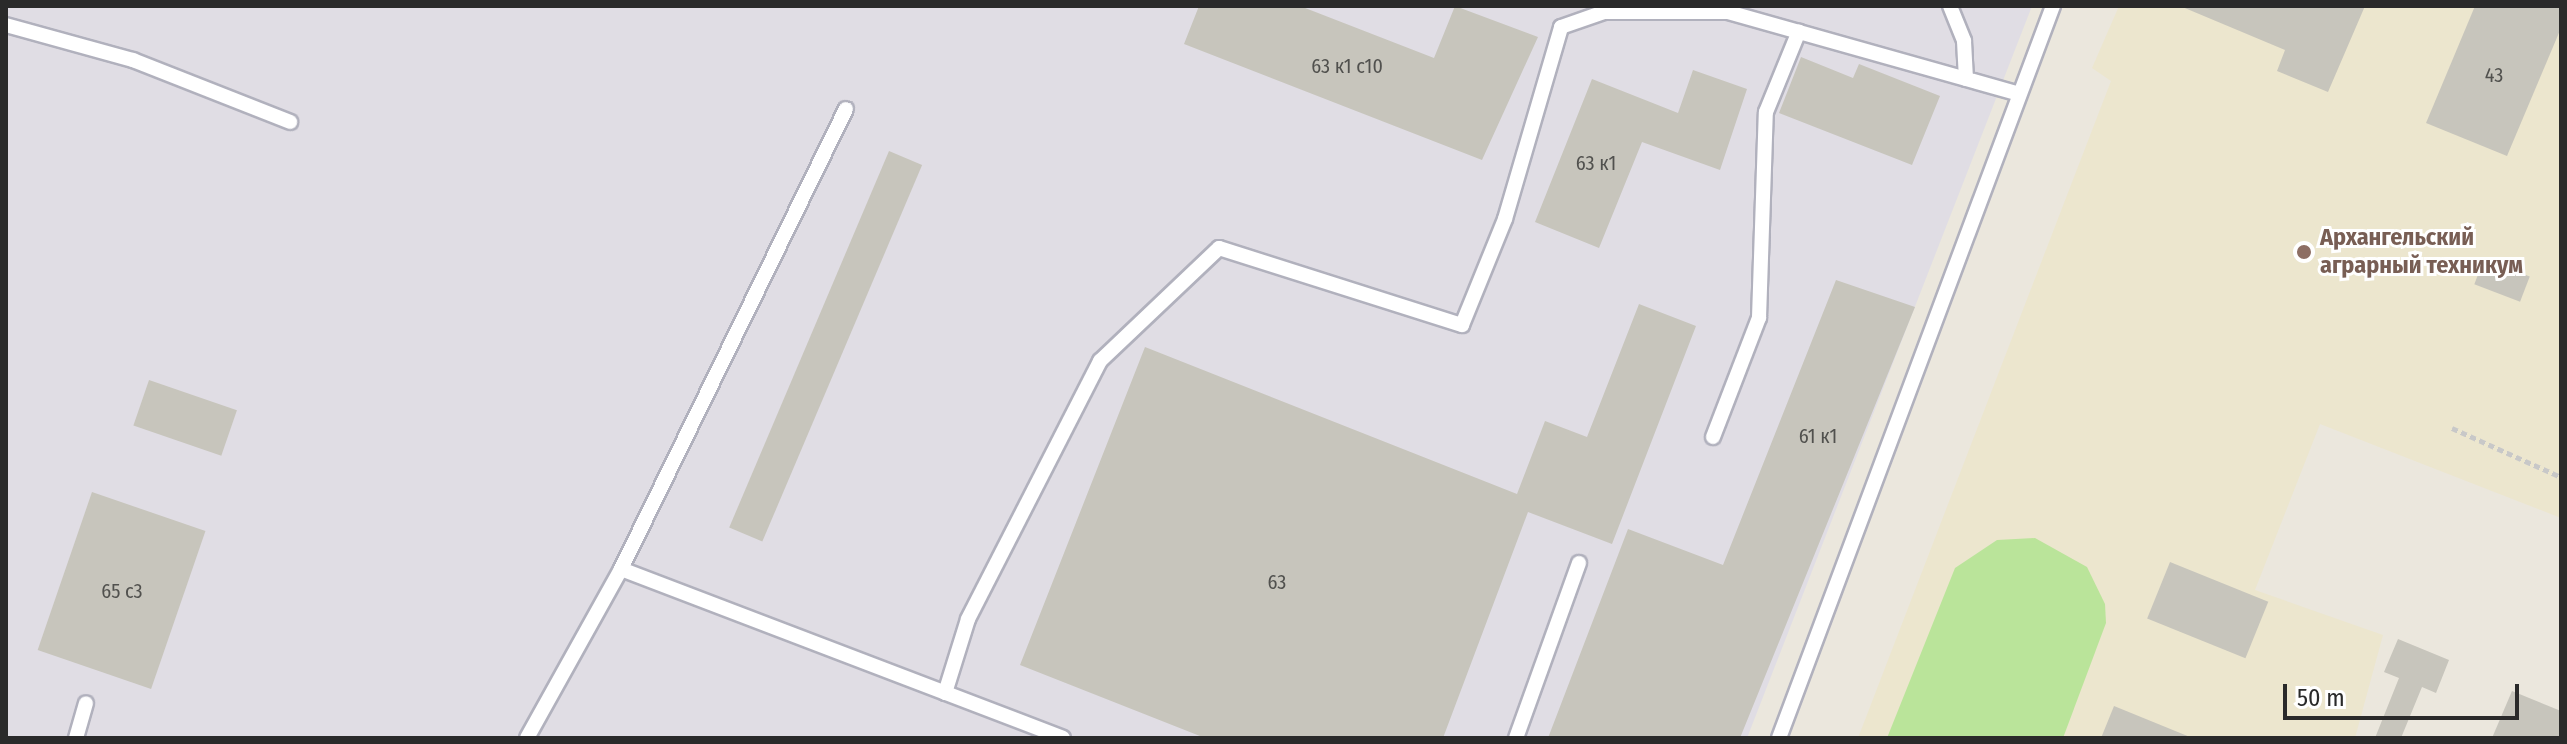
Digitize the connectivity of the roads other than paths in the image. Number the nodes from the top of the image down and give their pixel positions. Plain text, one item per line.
1 (1950, 6) edge
2 (2053, 6) edge
3 (6, 25) edge
4 (1799, 31) junction
5 (1966, 79) junction
6 (2019, 94) junction
7 (846, 109) dead end
8 (290, 122) dead end
9 (1713, 437) dead end
10 (1579, 563) dead end
11 (621, 569) junction
12 (945, 693) junction
13 (86, 703) dead end
14 (76, 738) edge
15 (527, 738) edge
16 (1063, 738) edge
17 (1516, 738) edge
18 (1779, 738) edge

1 - 5 lane
2 - 6 lane
3 - 8 lane
4 - 5 lane
4 - 9 lane
4 - 12 lane
5 - 6 lane
6 - 18 lane
7 - 11 lane
10 - 17 lane
11 - 12 lane
11 - 15 lane
12 - 16 lane
13 - 14 lane

